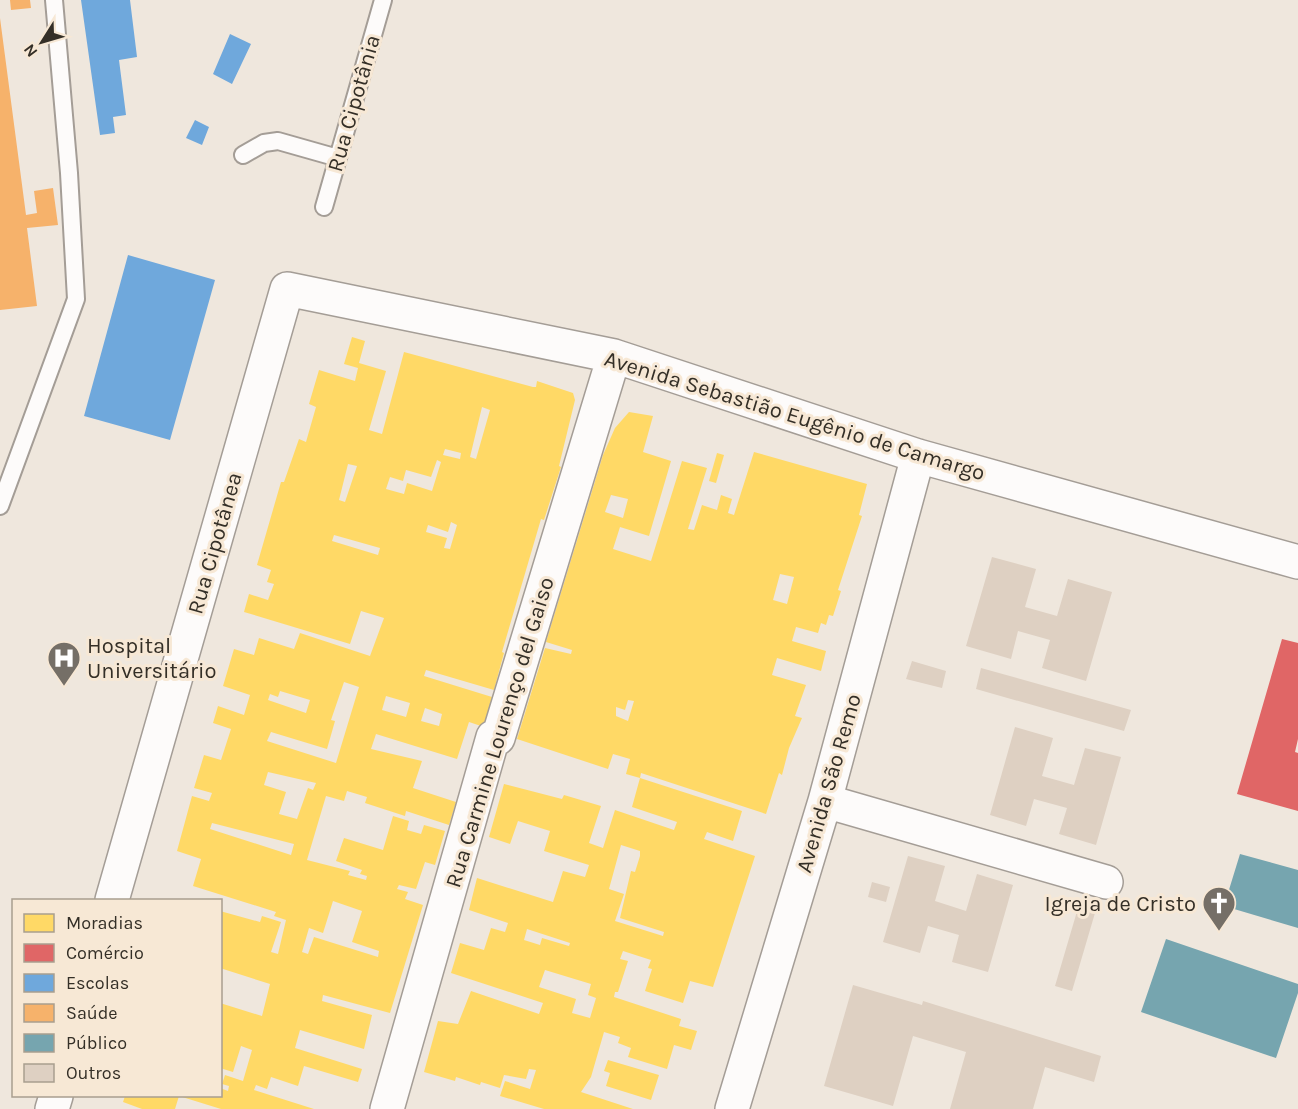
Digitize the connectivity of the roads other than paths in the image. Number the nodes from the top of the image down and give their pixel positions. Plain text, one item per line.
1 (54, 0) edge
2 (383, 0) edge
3 (243, 155) dead end
4 (338, 158) junction
5 (324, 207) dead end
6 (287, 289) joint
7 (614, 356) junction
8 (918, 456) junction
9 (0, 506) edge
10 (1298, 562) edge
11 (825, 801) junction
12 (1106, 882) dead end
13 (112, 899) edge
14 (387, 1109) edge
15 (732, 1109) edge

1 - 9 lane
2 - 4 lane, Rua Cipotânia
3 - 4 lane
4 - 5 lane, Rua Cipotânia
6 - 7 street, Avenida Sebastião Eugênio de Camargo
6 - 13 street, Rua Cipotânea
7 - 8 street, Avenida Sebastião Eugênio de Camargo
7 - 14 street, Rua Carmine Lourenço del Gaiso
8 - 10 street, Avenida Sebastião Eugênio de Camargo
8 - 11 street, Avenida São Remo
11 - 12 street
11 - 15 street, Avenida São Remo

